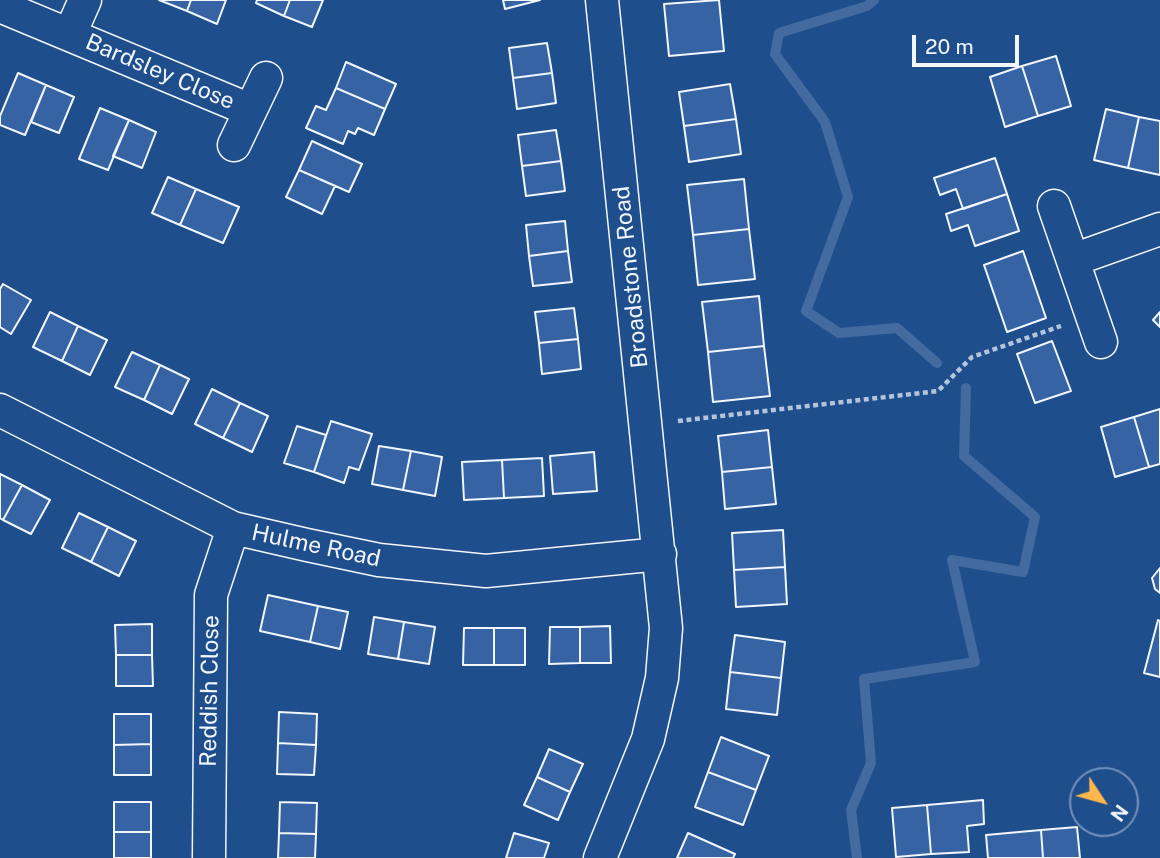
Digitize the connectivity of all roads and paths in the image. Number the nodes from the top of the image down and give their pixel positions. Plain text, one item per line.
1 (85, 0) edge
2 (602, 0) edge
3 (0, 6) edge
4 (69, 34) junction
5 (265, 78) dead end
6 (250, 110) junction
7 (234, 145) dead end
8 (1054, 206) dead end
9 (1160, 229) edge
10 (1073, 260) junction
11 (1096, 329) joint
12 (0, 410) edge
13 (646, 424) junction
14 (233, 527) junction
15 (660, 554) junction
16 (209, 858) edge
17 (600, 858) edge

1 - 4 street, Bardsley Close
2 - 13 street, Broadstone Road
3 - 4 street, Bardsley Close
4 - 6 street, Bardsley Close
5 - 6 street, Bardsley Close
6 - 7 street, Bardsley Close
8 - 10 street
9 - 10 street
10 - 11 street
11 - 13 path
12 - 14 street, Hulme Road
13 - 15 street, Broadstone Road
14 - 15 street, Hulme Road
14 - 16 street, Reddish Close
15 - 17 street, Broadstone Road

